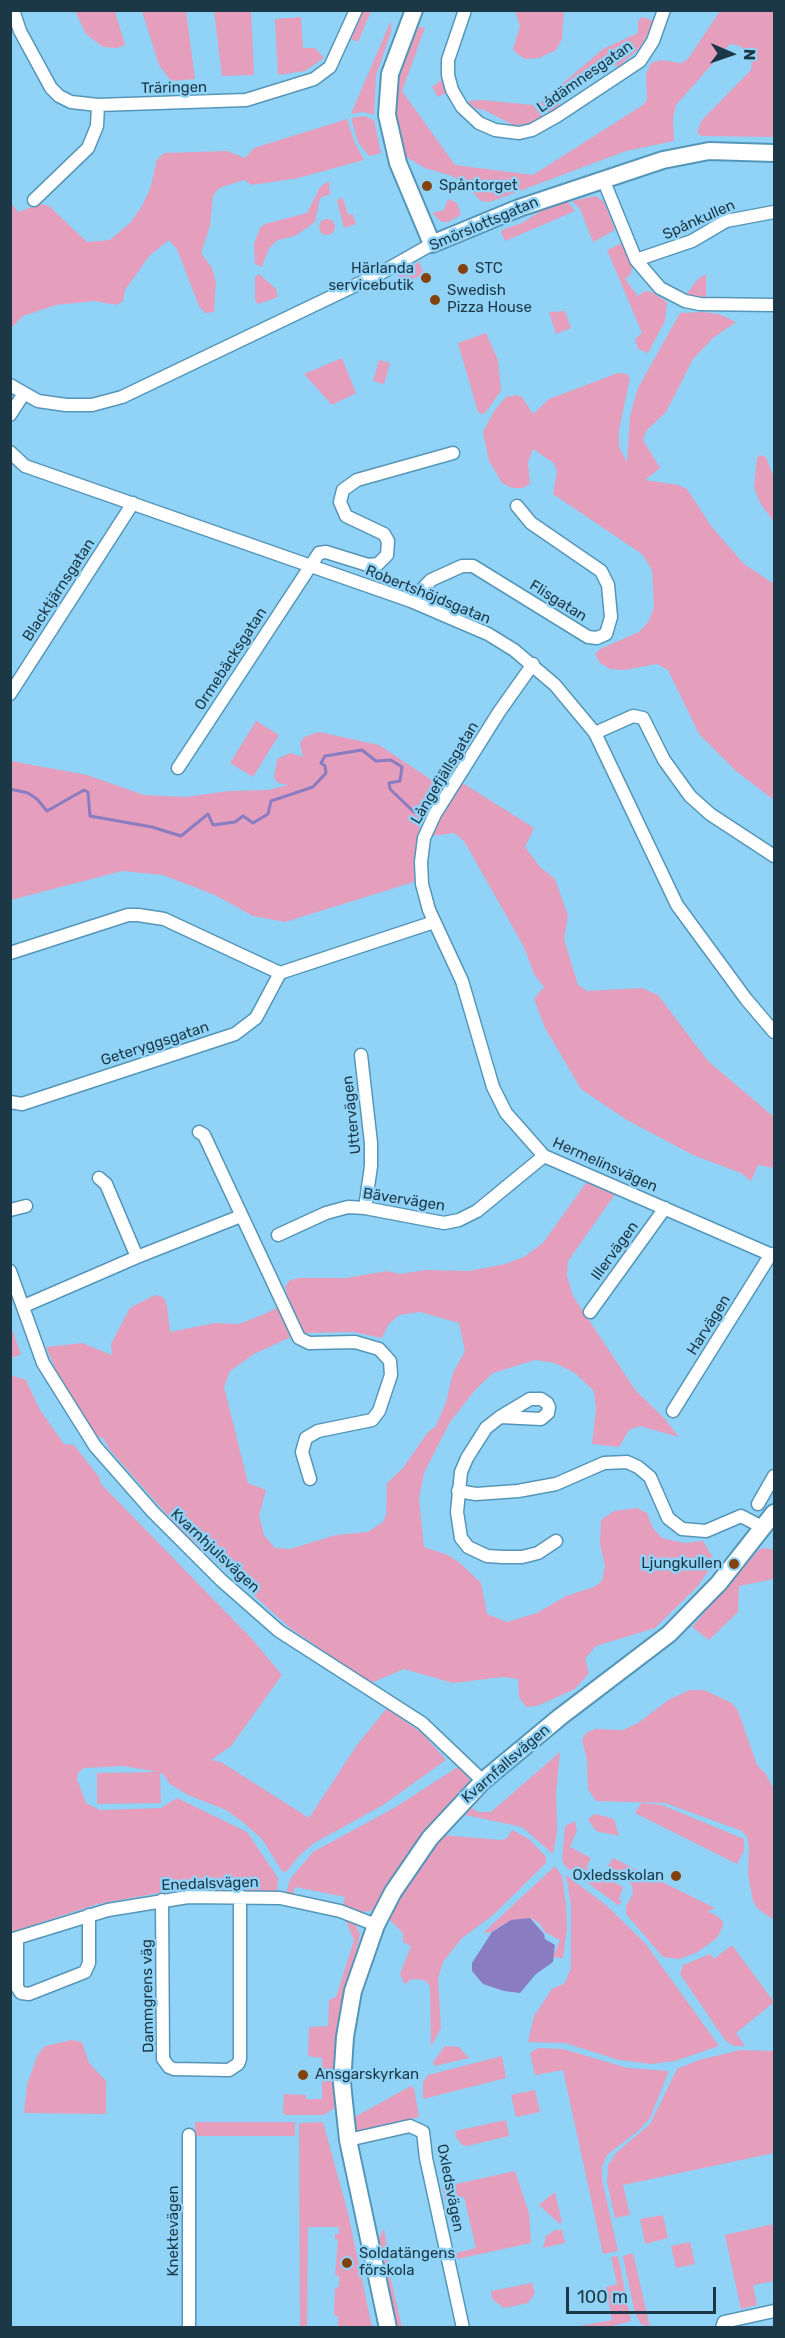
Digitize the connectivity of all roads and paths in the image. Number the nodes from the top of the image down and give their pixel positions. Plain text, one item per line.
1 (13, 10) edge
2 (414, 10) edge
3 (465, 10) edge
4 (664, 10) edge
5 (353, 16) edge
6 (98, 105) junction
7 (774, 153) edge
8 (603, 179) junction
9 (34, 200) dead end
10 (774, 212) edge
11 (432, 244) junction
12 (636, 260) junction
13 (774, 305) edge
14 (10, 385) edge
15 (24, 395) junction
16 (10, 415) edge
17 (10, 452) edge
18 (453, 453) dead end
19 (133, 503) junction
20 (516, 506) dead end
21 (310, 565) junction
22 (411, 601) junction
23 (533, 664) junction
24 (10, 694) edge
25 (595, 733) junction
26 (178, 768) dead end
27 (774, 856) edge
28 (434, 922) junction
29 (10, 953) edge
30 (280, 973) junction
31 (471, 1008) joint
32 (774, 1032) edge
33 (360, 1055) dead end
34 (10, 1102) edge
35 (199, 1132) dead end
36 (544, 1156) junction
37 (99, 1178) dead end
38 (26, 1206) dead end
39 (365, 1208) junction
40 (665, 1208) junction
41 (10, 1210) edge
42 (241, 1216) junction
43 (279, 1235) dead end
44 (773, 1255) edge
45 (137, 1257) junction
46 (10, 1271) edge
47 (24, 1306) junction
48 (590, 1312) dead end
49 (673, 1411) dead end
50 (500, 1417) dead end
51 (774, 1476) edge
52 (310, 1479) dead end
53 (458, 1491) junction
54 (758, 1504) dead end
55 (774, 1513) edge
56 (764, 1528) junction
57 (556, 1541) dead end
58 (483, 1781) junction
59 (240, 1896) junction
60 (162, 1900) junction
61 (89, 1915) junction
62 (376, 1925) junction
63 (14, 1939) edge
64 (189, 2135) dead end
65 (348, 2140) junction
66 (774, 2311) edge
67 (189, 2328) edge
68 (388, 2328) edge
69 (463, 2328) edge
70 (722, 2328) edge

1 - 6 street, Träringen
2 - 11 street
3 - 4 street, Lådämnesgatan
5 - 6 street, Träringen
6 - 9 street
7 - 8 street, Smörslottsgatan
8 - 11 street, Smörslottsgatan
8 - 12 street
10 - 12 street, Spånkullen
11 - 15 street, Smörslottsgatan
12 - 13 street
14 - 15 street, Smörslottsgatan
15 - 16 street
17 - 19 street, Robertshöjdsgatan
18 - 21 street
19 - 21 street, Robertshöjdsgatan
19 - 24 street, Blacktjärnsgatan
20 - 22 street, Flisgatan
21 - 22 street, Robertshöjdsgatan
21 - 26 street, Ormebäcksgatan
22 - 23 street, Robertshöjdsgatan
23 - 25 street, Robertshöjdsgatan
23 - 28 street, Långefjällsgatan
25 - 27 street
25 - 32 street, Robertshöjdsgatan
28 - 30 street
28 - 31 street, Långefjällsgatan
29 - 30 street
30 - 34 street, Geteryggsgatan
31 - 36 street, Hermelinsvägen
33 - 39 street, Uttervägen
35 - 42 street
36 - 39 street, Bävervägen
36 - 40 street, Hermelinsvägen
37 - 45 street
38 - 41 street
39 - 43 street, Bävervägen
40 - 44 street, Hermelinsvägen
40 - 48 street, Illervägen
42 - 45 street
42 - 52 street
44 - 49 street, Harvägen
45 - 47 street
46 - 47 street, Kvarnhjulsvägen
47 - 58 street, Kvarnhjulsvägen
50 - 53 street
51 - 54 street
53 - 56 street
53 - 57 street
55 - 56 street, Kvarnfallsvägen
56 - 58 street, Kvarnfallsvägen
58 - 62 street, Kvarnfallsvägen
59 - 60 street, Enedalsvägen
59 - 60 street, Dammgrens väg
59 - 62 street, Enedalsvägen
60 - 61 street, Enedalsvägen
61 - 63 street, Enedalsvägen
61 - 63 street
62 - 65 street, Kvarnfallsvägen
64 - 67 street, Knektevägen
65 - 68 street, Kvarnfallsvägen
65 - 69 street, Oxledsvägen
66 - 70 street

